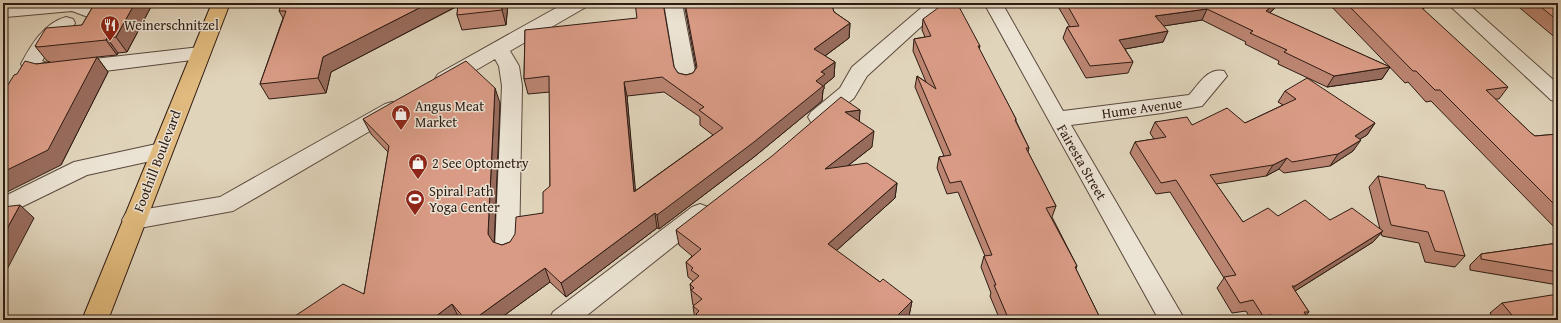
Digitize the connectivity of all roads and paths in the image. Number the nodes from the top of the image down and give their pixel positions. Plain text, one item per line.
1 (11, 3) edge
2 (221, 3) edge
3 (579, 3) edge
4 (673, 3) edge
5 (938, 3) edge
6 (993, 3) edge
7 (1456, 3) edge
8 (553, 8) edge
9 (88, 11) edge
10 (66, 23) dead end
11 (499, 49) junction
12 (200, 53) junction
13 (1217, 76) dead end
14 (687, 82) edge
15 (428, 89) edge
16 (1558, 95) edge
17 (408, 100) edge
18 (1057, 119) junction
19 (805, 128) edge
20 (161, 151) junction
21 (713, 203) edge
22 (3, 207) edge
23 (134, 220) junction
24 (507, 248) edge
25 (95, 320) edge
26 (562, 320) edge
27 (1172, 320) edge

1 - 9 street
2 - 12 main road, Foothill Boulevard
3 - 8 street
4 - 14 street
5 - 19 street
6 - 18 street, Fairesta Street
7 - 16 street
8 - 11 street
10 - 12 street
11 - 15 street
11 - 24 street
12 - 20 main road, Foothill Boulevard
13 - 18 street, Hume Avenue
17 - 23 street
18 - 27 street, Fairesta Street
20 - 22 street
20 - 23 main road, Foothill Boulevard
21 - 26 street
23 - 25 main road, Foothill Boulevard

